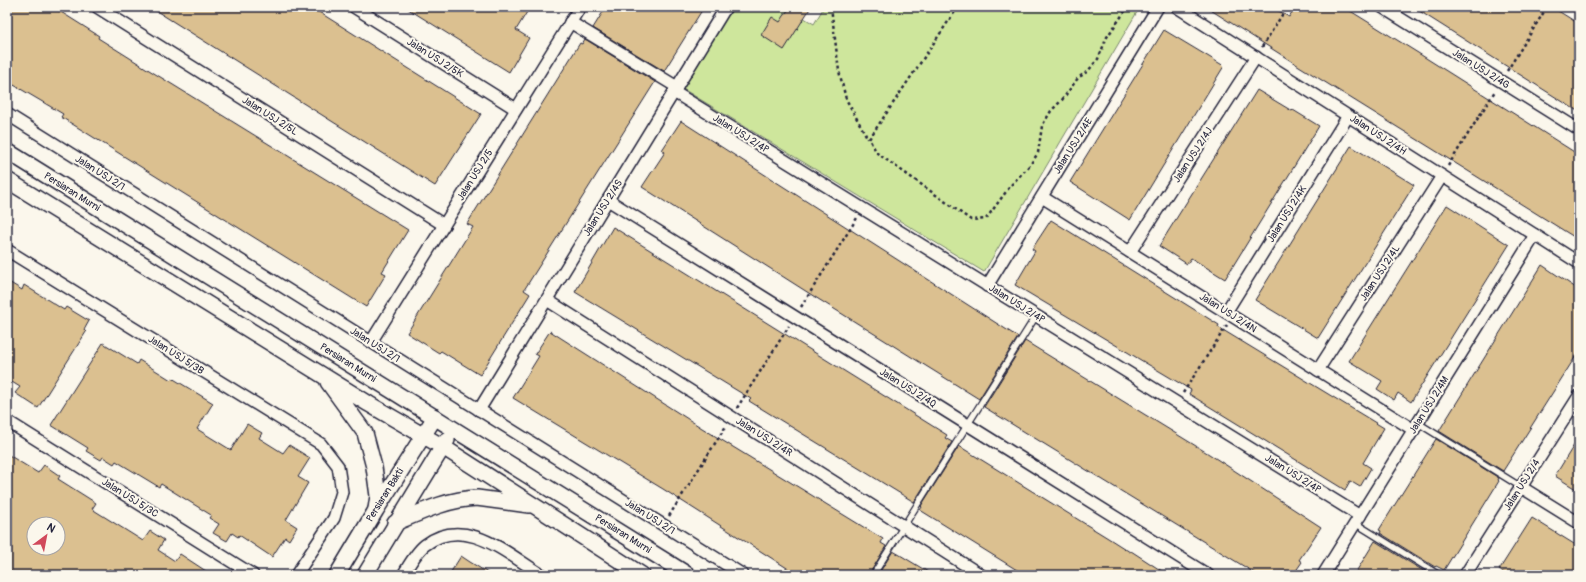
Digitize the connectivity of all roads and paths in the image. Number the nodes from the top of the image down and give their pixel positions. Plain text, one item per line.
1 (97, 7) edge
2 (354, 7) edge
3 (580, 7) edge
4 (726, 7) edge
5 (831, 7) edge
6 (958, 7) edge
7 (1128, 7) edge
8 (1158, 7) edge
9 (1177, 7) edge
10 (1287, 7) edge
11 (1382, 7) edge
12 (570, 22) junction
13 (1256, 57) junction
14 (676, 90) junction
15 (516, 110) junction
16 (7, 114) edge
17 (1348, 116) junction
18 (1579, 130) edge
19 (869, 139) junction
20 (7, 151) edge
21 (1442, 176) junction
22 (7, 180) edge
23 (1042, 197) junction
24 (608, 200) junction
25 (863, 209) junction
26 (444, 225) junction
27 (1535, 235) junction
28 (7, 250) edge
29 (1130, 252) junction
30 (1579, 263) edge
31 (987, 286) junction
32 (547, 300) junction
33 (1229, 314) junction
34 (1036, 316) junction
35 (794, 317) junction
36 (372, 342) junction
37 (1318, 370) junction
38 (324, 376) junction
39 (1579, 396) edge
40 (1177, 403) junction
41 (479, 410) junction
42 (435, 417) junction
43 (731, 417) junction
44 (7, 421) edge
45 (968, 425) junction
46 (1416, 426) junction
47 (454, 428) junction
48 (422, 435) junction
49 (443, 447) junction
50 (1521, 487) junction
51 (534, 506) junction
52 (376, 510) junction
53 (1358, 520) junction
54 (1579, 523) edge
55 (395, 524) junction
56 (663, 525) junction
57 (904, 526) junction
58 (253, 575) edge
59 (296, 575) edge
60 (337, 575) edge
61 (365, 575) edge
62 (403, 575) edge
63 (542, 575) edge
64 (642, 575) edge
65 (688, 575) edge
66 (743, 575) edge
67 (873, 575) edge
68 (981, 575) edge
69 (1208, 575) edge
70 (1323, 575) edge
71 (1439, 575) edge
72 (1465, 575) edge

1 - 26 street, Jalan USJ 2/5L
2 - 15 street, Jalan USJ 2/5K
3 - 12 street, Jalan USJ 2/5
4 - 14 street, Jalan USJ 2/4S
5 - 19 path
6 - 19 path
7 - 19 path
8 - 23 street, Jalan USJ 2/4E
9 - 13 street, Jalan USJ 2/4H
10 - 13 path
11 - 18 street, Jalan USJ 2/4G
12 - 14 street, Jalan USJ 2/4P
12 - 15 street, Jalan USJ 2/5
13 - 17 street, Jalan USJ 2/4H
13 - 29 street, Jalan USJ 2/4J
14 - 24 street, Jalan USJ 2/4S
14 - 25 street, Jalan USJ 2/4P
15 - 26 street, Jalan USJ 2/5
16 - 36 street, Jalan USJ 2/1
17 - 21 street, Jalan USJ 2/4H
17 - 33 street, Jalan USJ 2/4K
20 - 42 main road, Persiaran Murni
21 - 27 street, Jalan USJ 2/4H
21 - 37 street, Jalan USJ 2/4L
22 - 38 main road
23 - 29 street, Jalan USJ 2/4N
23 - 31 street, Jalan USJ 2/4E
24 - 32 street, Jalan USJ 2/4S
24 - 35 street, Jalan USJ 2/4Q
25 - 31 street, Jalan USJ 2/4P
25 - 35 path
26 - 36 street, Jalan USJ 2/5
27 - 30 street, Jalan USJ 2/4H
27 - 46 street, Jalan USJ 2/4M
28 - 59 street, Jalan USJ 5/3B
29 - 33 street, Jalan USJ 2/4N
31 - 34 street, Jalan USJ 2/4P
32 - 41 street, Jalan USJ 2/4S
32 - 43 street, Jalan USJ 2/4R
33 - 37 street, Jalan USJ 2/4N
33 - 40 path
34 - 40 street, Jalan USJ 2/4P
34 - 45 lane
35 - 43 path
35 - 45 street, Jalan USJ 2/4Q
36 - 41 street, Jalan USJ 2/1
37 - 46 street, Jalan USJ 2/4N
38 - 48 main road
38 - 52 main road
39 - 50 street, Jalan USJ 2/4
40 - 53 street, Jalan USJ 2/4P
41 - 56 street, Jalan USJ 2/1
42 - 47 main road, Persiaran Murni
42 - 48 main road, Persiaran Bakti
43 - 56 path
43 - 57 street, Jalan USJ 2/4R
44 - 58 street, Jalan USJ 5/3C
45 - 57 lane
45 - 69 street, Jalan USJ 2/4Q
46 - 50 lane
46 - 53 street, Jalan USJ 2/4M
47 - 49 main road
47 - 65 main road, Persiaran Murni
48 - 49 main road
48 - 52 main road, Persiaran Bakti
49 - 51 main road
49 - 55 main road
50 - 54 street
50 - 72 street, Jalan USJ 2/4
51 - 55 main road
51 - 64 main road
52 - 60 main road, Persiaran Bakti
53 - 70 street, Jalan USJ 2/4M
53 - 71 lane
55 - 61 main road
56 - 66 street, Jalan USJ 2/1
57 - 67 lane
57 - 68 street, Jalan USJ 2/4R
62 - 63 street

